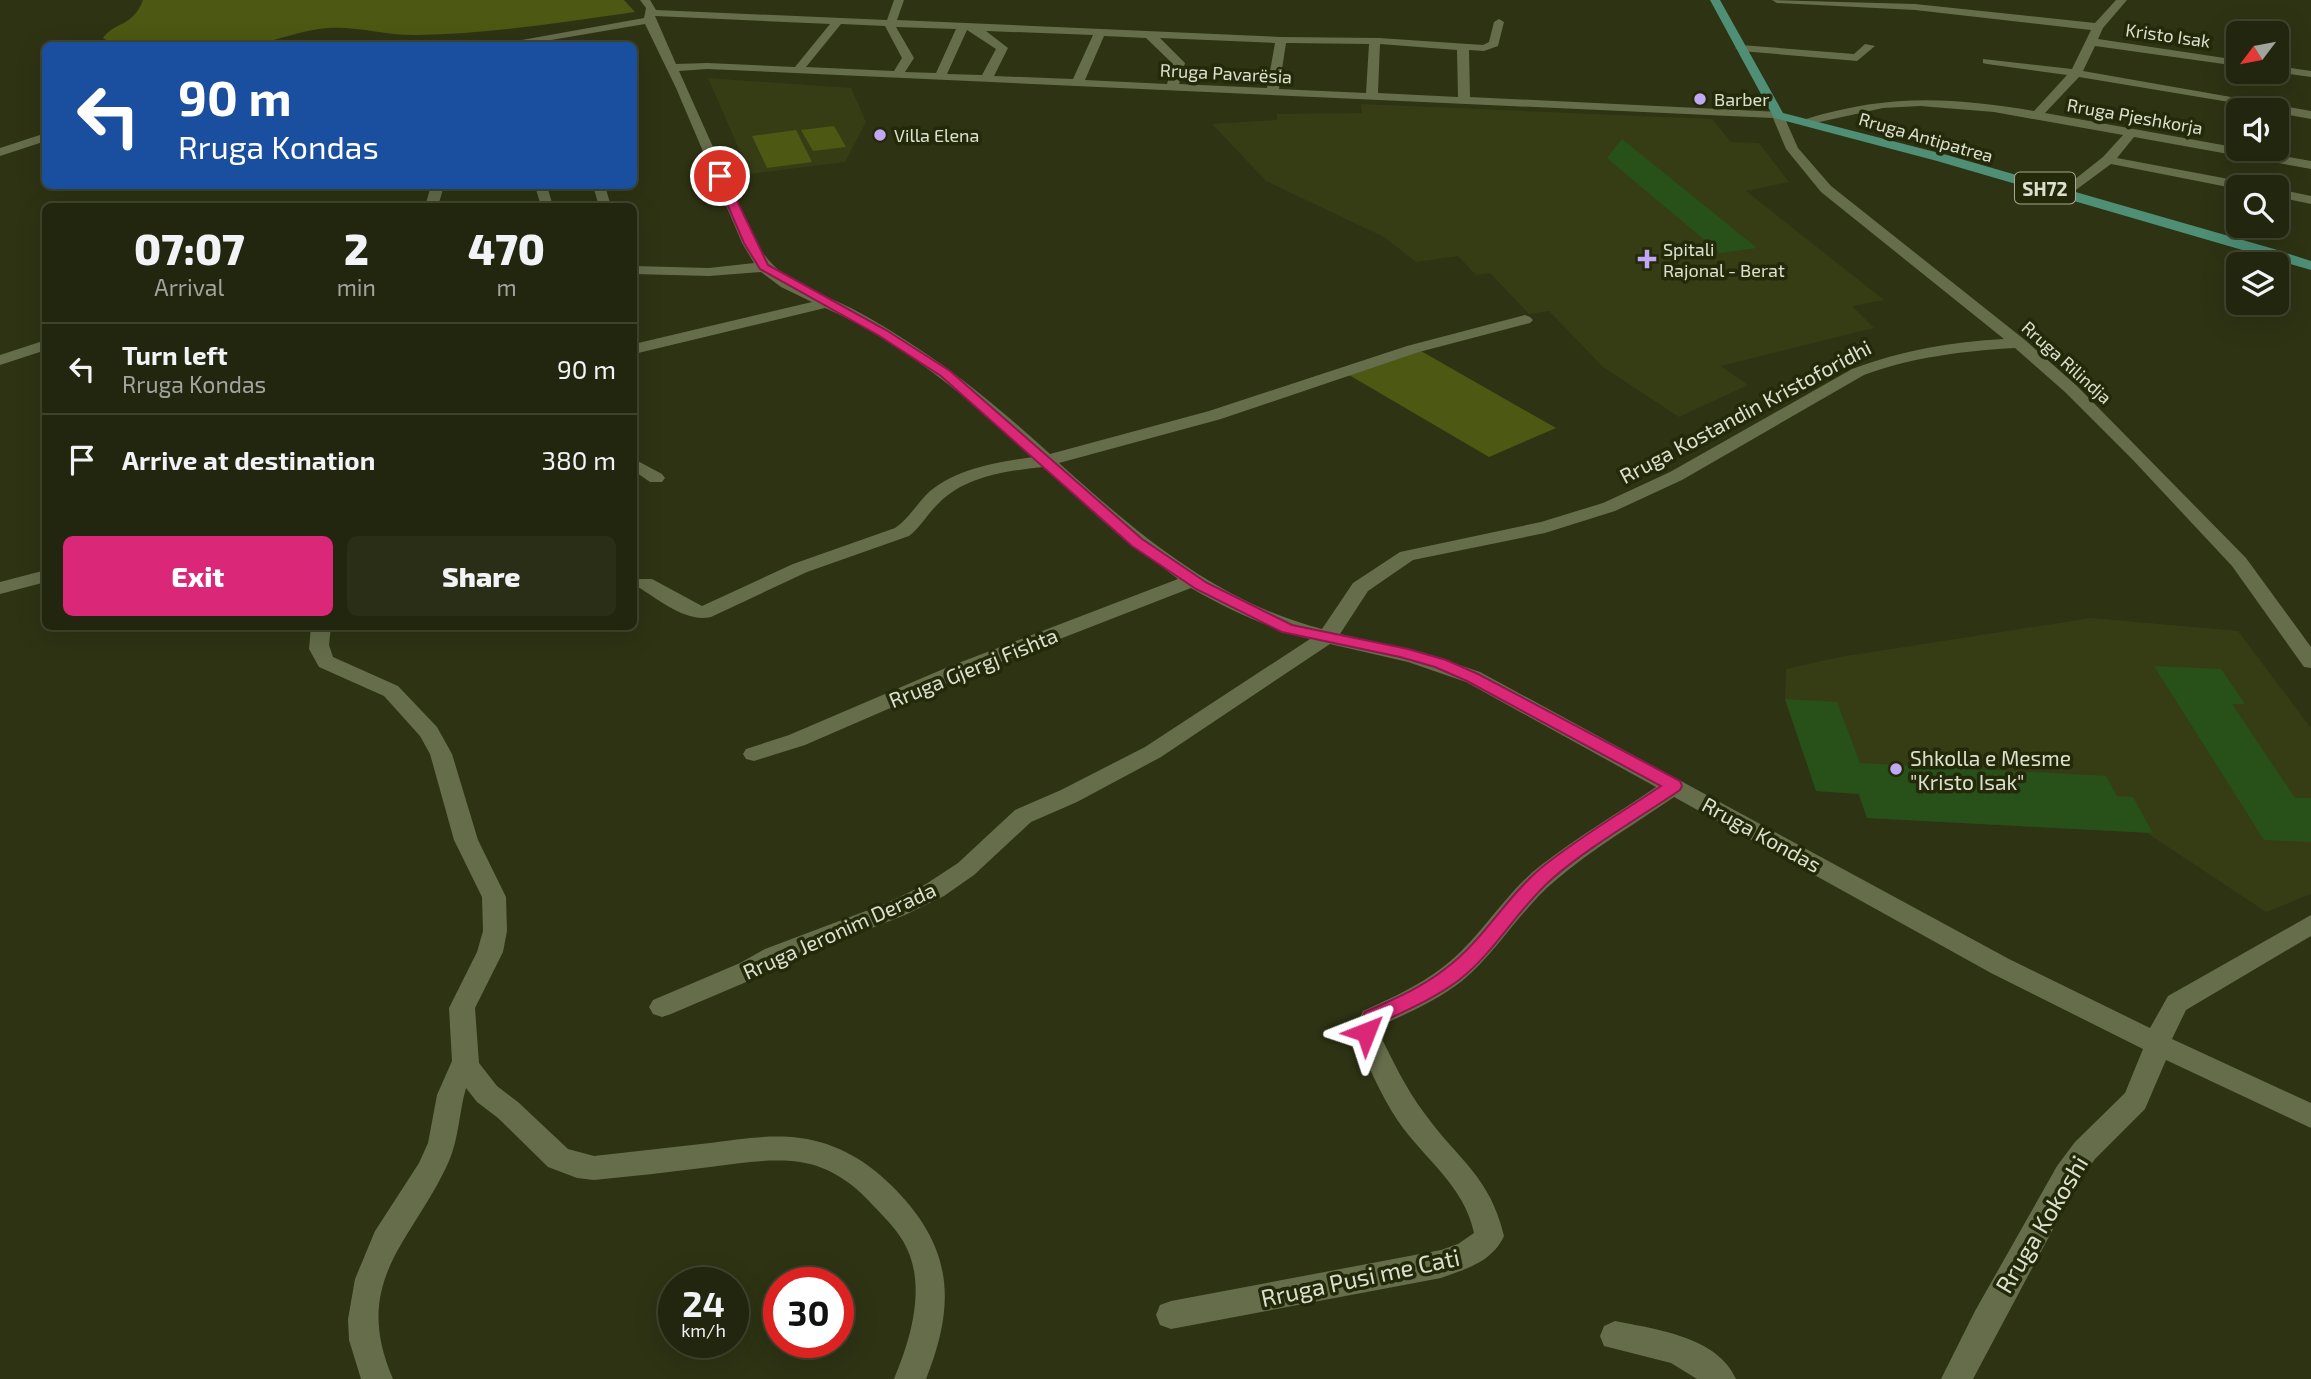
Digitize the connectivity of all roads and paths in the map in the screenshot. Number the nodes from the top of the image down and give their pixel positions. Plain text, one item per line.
1 (899, 0) edge
2 (1715, 0) edge
3 (1777, 0) edge
4 (2122, 0) edge
5 (648, 11) edge
6 (837, 22) junction
7 (1499, 22) dead end
8 (890, 24) junction
9 (968, 27) junction
10 (2098, 27) junction
11 (1100, 32) junction
12 (1149, 34) junction
13 (1281, 40) junction
14 (556, 41) edge
15 (1375, 41) junction
16 (2093, 42) junction
17 (1869, 46) dead end
18 (1463, 47) junction
19 (1741, 48) junction
20 (1987, 61) dead end
21 (2226, 61) edge
22 (673, 68) junction
23 (798, 71) junction
24 (2289, 71) edge
25 (2076, 73) junction
26 (2311, 74) edge
27 (897, 75) junction
28 (940, 77) junction
29 (986, 79) junction
30 (1077, 83) junction
31 (1172, 88) junction
32 (1272, 93) junction
33 (1371, 97) junction
34 (1464, 102) junction
35 (2311, 114) edge
36 (1777, 115) junction
37 (2036, 116) junction
38 (1810, 122) junction
39 (2131, 132) junction
40 (42, 138) edge
41 (0, 152) edge
42 (2108, 160) junction
43 (2311, 165) edge
44 (2226, 182) edge
45 (2065, 194) junction
46 (2289, 195) edge
47 (2311, 200) edge
48 (2311, 266) edge
49 (764, 267) junction
50 (637, 270) edge
51 (824, 303) junction
52 (1525, 320) dead end
53 (2019, 343) junction
54 (42, 346) edge
55 (637, 348) edge
56 (0, 360) edge
57 (1045, 461) junction
58 (637, 466) edge
59 (656, 478) dead end
60 (42, 577) edge
61 (1193, 580) junction
62 (645, 583) dead end
63 (0, 588) edge
64 (320, 630) edge
65 (1325, 638) junction
66 (2311, 662) edge
67 (754, 754) dead end
68 (1674, 786) junction
69 (2311, 923) edge
70 (662, 1007) dead end
71 (2155, 1043) junction
72 (466, 1063) junction
73 (2311, 1116) edge
74 (1171, 1315) dead end
75 (1615, 1336) dead end
76 (377, 1379) edge
77 (910, 1379) edge
78 (1720, 1379) edge
79 (1957, 1379) edge

1 - 8 street
2 - 19 main road
3 - 10 street
4 - 10 street
5 - 6 street
5 - 14 street
5 - 22 street
6 - 8 street
6 - 23 street
7 - 18 street
8 - 9 street
8 - 27 street
9 - 11 street
9 - 28 street
9 - 29 street
10 - 16 street
11 - 12 street
11 - 30 street
12 - 13 street
12 - 31 street
13 - 15 street
13 - 32 street
15 - 18 street
15 - 33 street
16 - 21 street, Kristo Isak
16 - 25 street
17 - 19 street
18 - 34 street
19 - 36 main road
20 - 25 street
22 - 23 street, Rruga Pavarësia
22 - 49 street
23 - 27 street, Rruga Pavarësia
24 - 26 street
25 - 35 street
25 - 37 street
27 - 28 street, Rruga Pavarësia
28 - 29 street, Rruga Pavarësia
29 - 30 street, Rruga Pavarësia
30 - 31 street, Rruga Pavarësia
31 - 32 street, Rruga Pavarësia
32 - 33 street, Rruga Pavarësia
33 - 34 street, Rruga Pavarësia
34 - 36 street, Rruga Pavarësia
36 - 38 main road, Rruga Antipatrea / SH72
36 - 53 street, Rruga Rilindja
37 - 38 street, Rruga Pjeshkorja
37 - 39 street, Rruga Pjeshkorja
38 - 45 main road, Rruga Antipatrea / SH72
39 - 42 street
39 - 43 street, Rruga Pjeshkorja
40 - 41 street
42 - 44 street
42 - 45 street
45 - 48 main road, Rruga Antipatrea / SH72
46 - 47 street
49 - 50 street
49 - 51 street, Rruga Kondas
51 - 55 street
51 - 57 street, Rruga Kondas
52 - 57 street
53 - 65 street, Rruga Kostandin Kristoforidhi
53 - 66 street, Rruga Rilindja
54 - 56 street
57 - 61 street, Rruga Kondas
57 - 62 street
58 - 59 street
60 - 63 street
61 - 65 street, Rruga Kondas
61 - 67 street, Rruga Gjergj Fishta
64 - 72 street
65 - 68 street, Rruga Kondas
65 - 70 street, Rruga Jeronim Derada
68 - 71 street, Rruga Kondas
68 - 74 street, Rruga Pusi me Cati
69 - 71 street, Rruga Kokoshi
71 - 73 street, Rruga Kondas
71 - 79 street, Rruga Kokoshi
72 - 76 street
72 - 77 street
75 - 78 street

